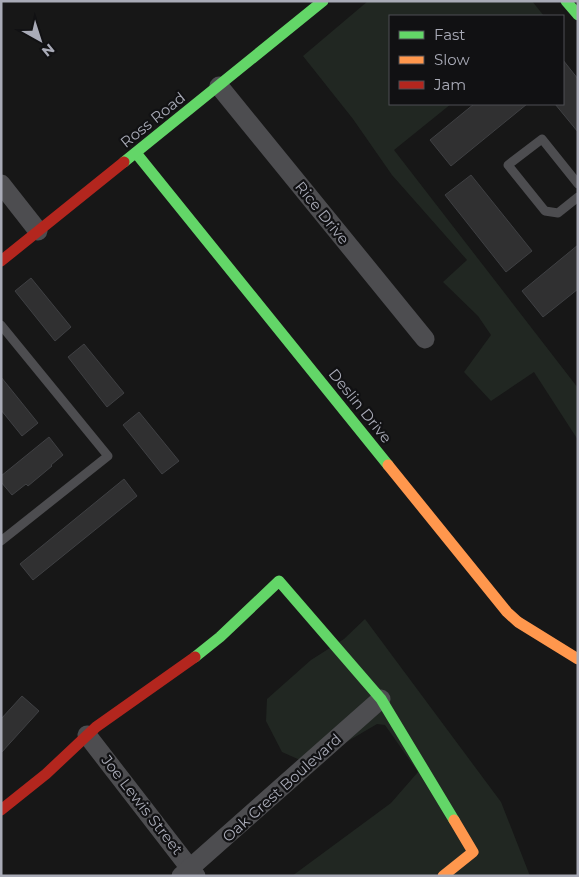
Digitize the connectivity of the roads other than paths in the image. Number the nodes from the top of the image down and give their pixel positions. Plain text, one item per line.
1 (323, 1) edge
2 (566, 1) edge
3 (578, 15) edge
4 (219, 86) junction
5 (136, 153) junction
6 (1, 184) edge
7 (578, 184) edge
8 (578, 197) edge
9 (38, 231) junction
10 (1, 261) edge
11 (1, 325) edge
12 (424, 339) dead end
13 (1, 541) edge
14 (578, 659) edge
15 (382, 699) junction
16 (87, 735) junction
17 (1, 810) edge
18 (190, 873) edge
19 (443, 876) edge

1 - 4 street, Ross Road
2 - 3 street
4 - 5 street, Ross Road
4 - 12 street, Rice Drive
5 - 9 street, Ross Road
5 - 14 street, Deslin Drive
6 - 9 street
7 - 8 lane
9 - 10 street, Ross Road
11 - 13 lane
15 - 16 street
15 - 18 street, Oak Crest Boulevard
15 - 19 street
16 - 17 street
16 - 18 street, Joe Lewis Street

